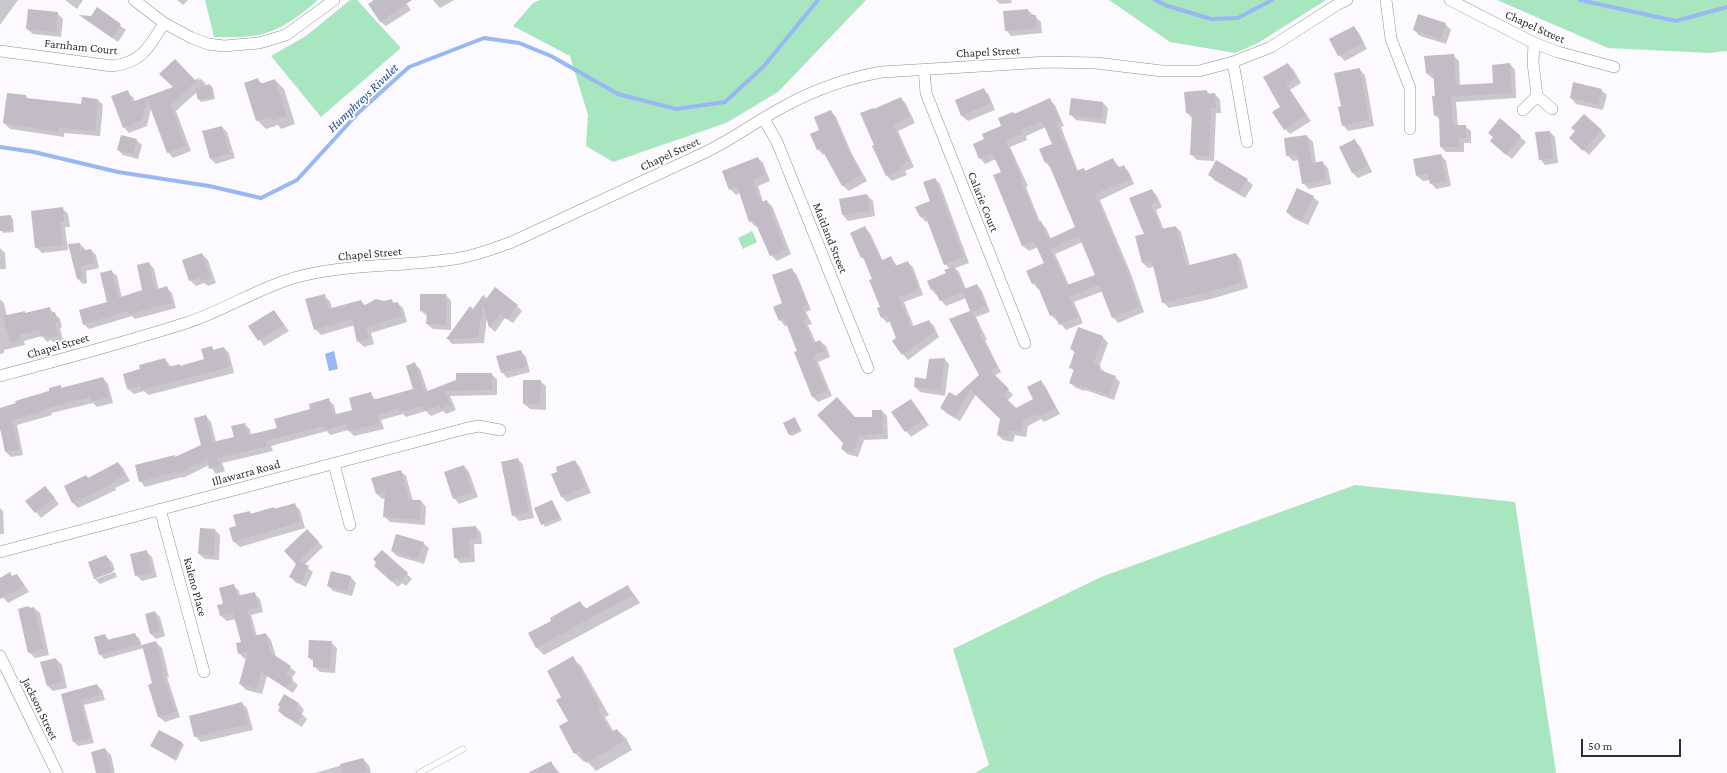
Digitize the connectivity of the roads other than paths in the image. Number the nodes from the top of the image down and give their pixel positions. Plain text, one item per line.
1 (134, 0) edge
2 (334, 0) edge
3 (1347, 0) edge
4 (1386, 0) edge
5 (1450, 0) edge
6 (164, 23) junction
7 (1534, 43) junction
8 (0, 51) edge
9 (1233, 62) junction
10 (1614, 67) dead end
11 (924, 69) junction
12 (1537, 96) junction
13 (1552, 109) dead end
14 (1524, 110) dead end
15 (764, 119) junction
16 (1410, 129) dead end
17 (1247, 142) dead end
18 (1025, 343) dead end
19 (868, 368) dead end
20 (0, 376) edge
21 (500, 430) dead end
22 (334, 464) junction
23 (160, 509) junction
24 (350, 525) dead end
25 (0, 552) edge
26 (0, 656) edge
27 (204, 672) dead end
28 (464, 749) dead end
29 (57, 773) edge
30 (419, 773) edge

1 - 6 street
2 - 6 street
3 - 9 street, Chapel Street
4 - 16 street
5 - 7 street, Chapel Street
6 - 8 street, Farnham Court
7 - 10 street, Chapel Street
7 - 12 street
9 - 11 street, Chapel Street
9 - 17 street
11 - 15 street, Chapel Street
11 - 18 street, Calarie Court
12 - 13 street
12 - 14 street
15 - 19 street, Maitland Street
15 - 20 street, Chapel Street
21 - 22 street, Illawarra Road
22 - 23 street, Illawarra Road
22 - 24 street
23 - 25 street, Illawarra Road
23 - 27 street, Kaleno Place
26 - 29 street, Jackson Street
28 - 30 lane

